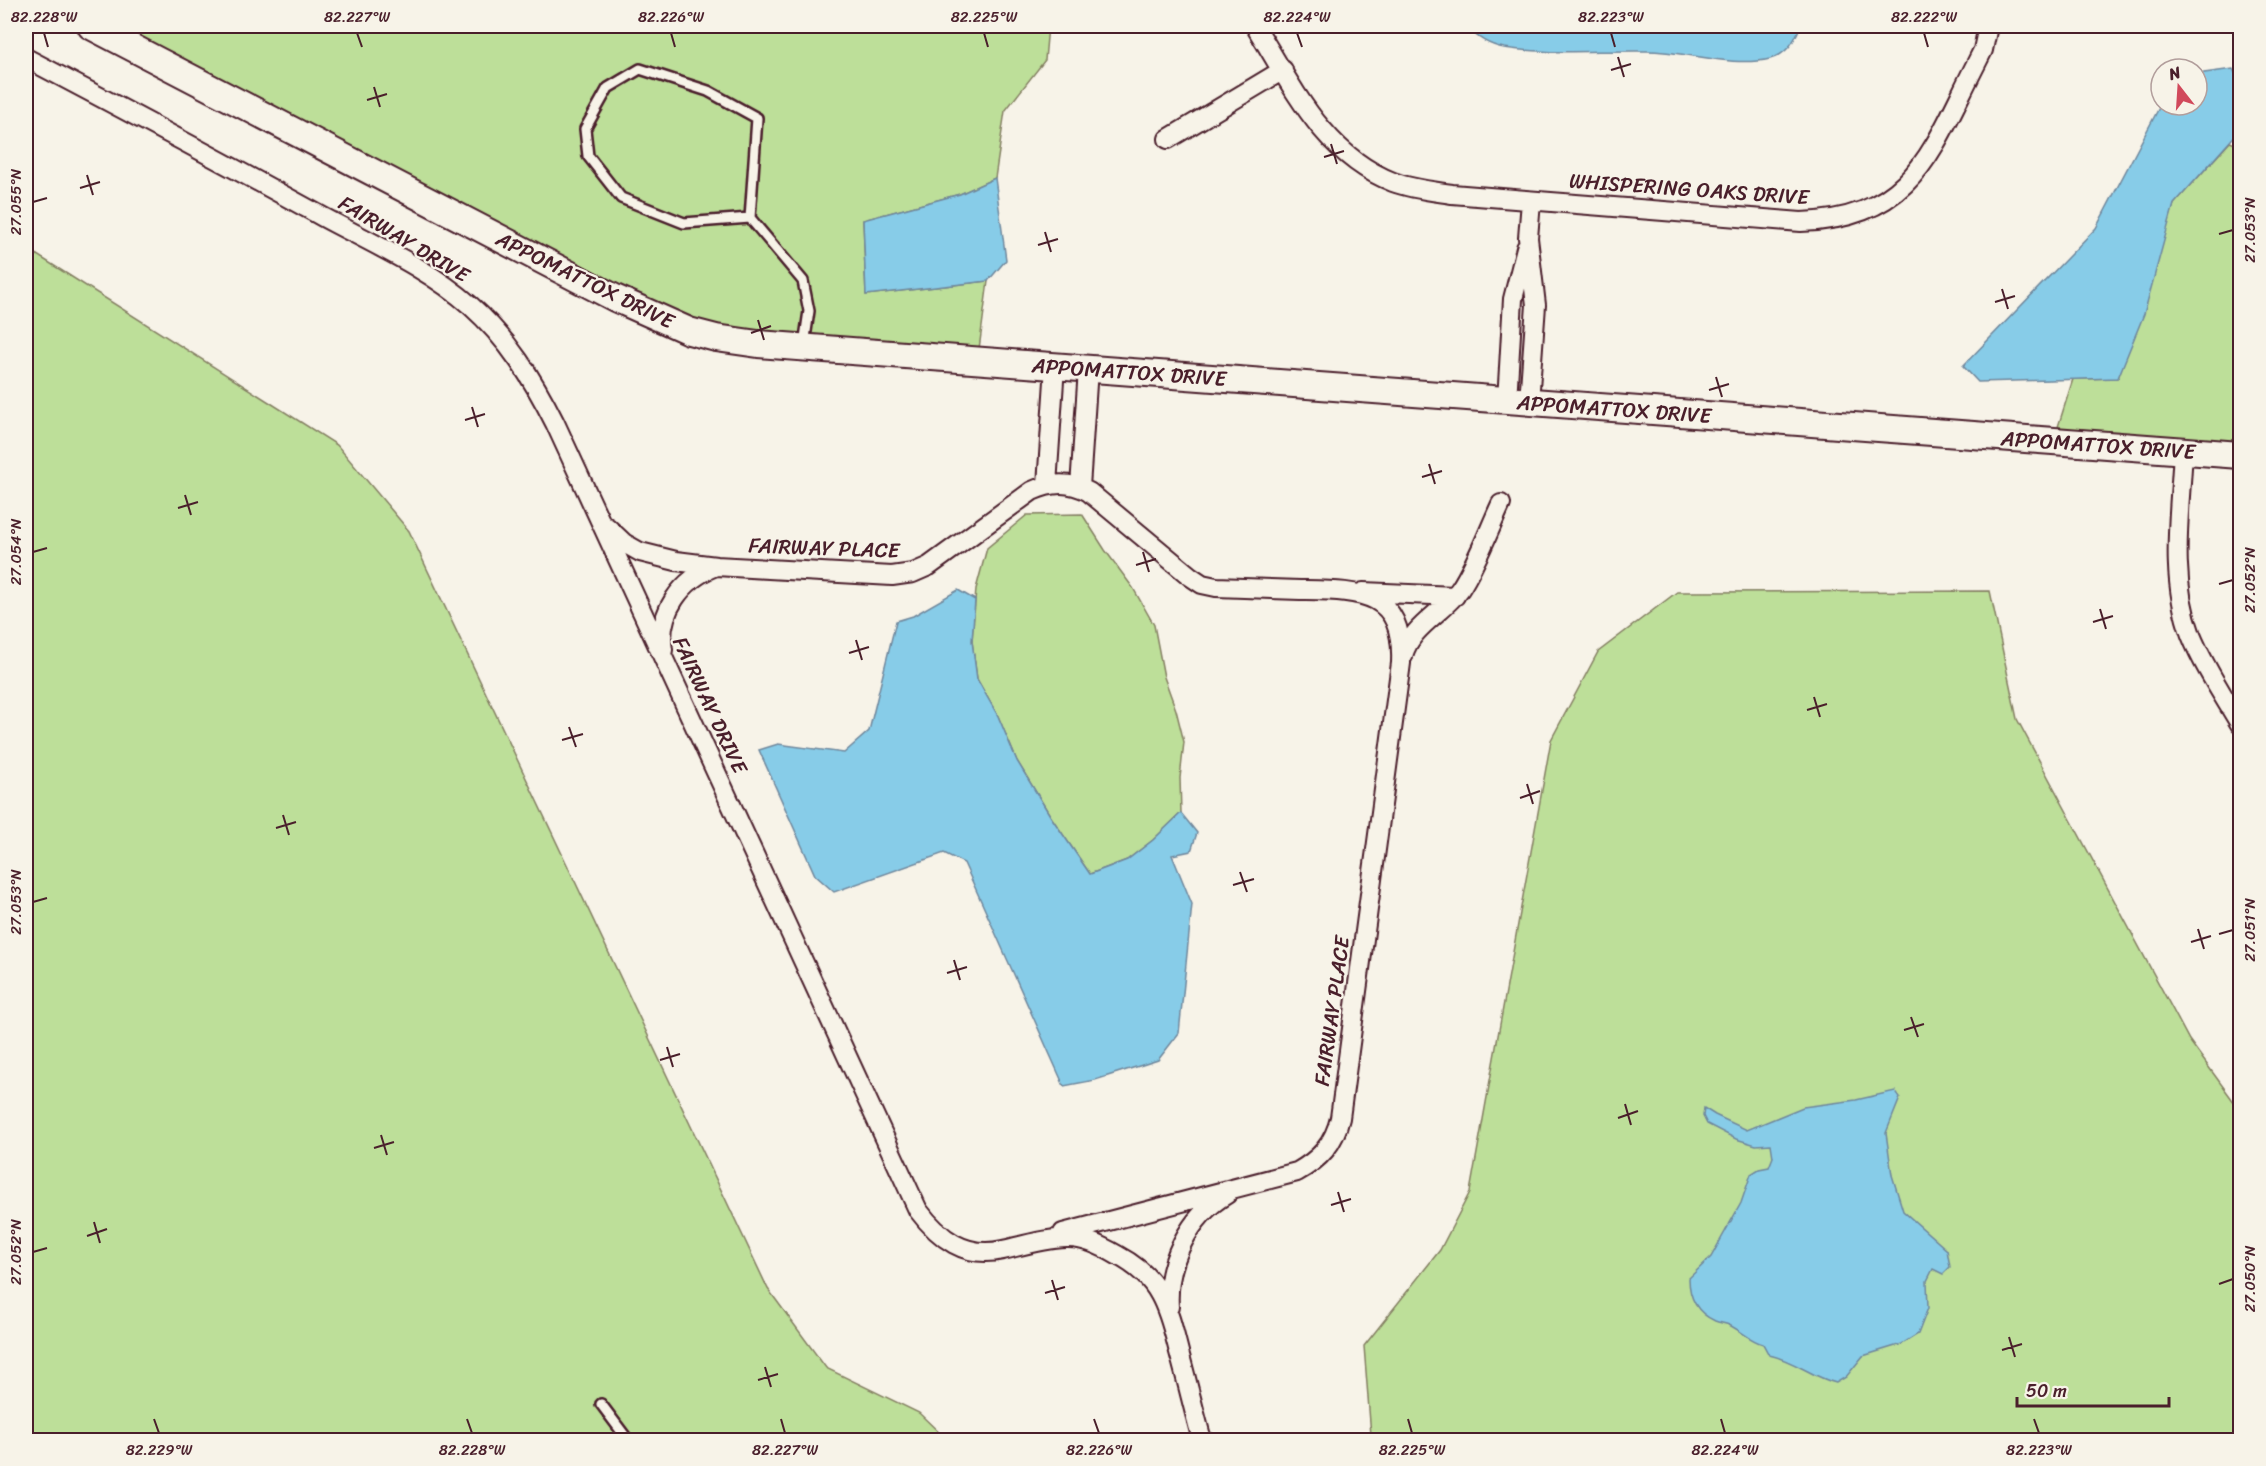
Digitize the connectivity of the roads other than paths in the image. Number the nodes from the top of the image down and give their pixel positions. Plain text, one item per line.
1 (91, 26) edge
2 (1255, 26) edge
3 (1988, 26) edge
4 (26, 58) edge
5 (1283, 70) junction
6 (1168, 139) dead end
7 (1531, 201) junction
8 (750, 218) junction
9 (803, 348) junction
10 (1055, 366) junction
11 (1088, 369) junction
12 (1518, 401) junction
13 (2183, 451) junction
14 (2241, 455) edge
15 (1047, 485) junction
16 (1080, 487) junction
17 (1501, 504) dead end
18 (595, 510) junction
19 (716, 566) junction
20 (1352, 591) junction
21 (1455, 596) junction
22 (664, 661) junction
23 (1401, 663) junction
24 (2241, 724) edge
25 (1251, 1184) junction
26 (1032, 1241) junction
27 (1170, 1318) junction
28 (602, 1404) dead end
29 (628, 1440) edge
30 (1202, 1440) edge

1 - 9 street, APPOMATTOX DRIVE
2 - 5 street, WHISPERING OAKS DRIVE
3 - 7 street, WHISPERING OAKS DRIVE
4 - 18 street, FAIRWAY DRIVE
5 - 6 street
5 - 7 street, WHISPERING OAKS DRIVE
7 - 12 street
8 - 8 lane
8 - 9 lane
9 - 10 street, APPOMATTOX DRIVE
10 - 11 street, APPOMATTOX DRIVE
10 - 15 street
11 - 12 street, APPOMATTOX DRIVE
11 - 16 street
12 - 13 street, APPOMATTOX DRIVE
13 - 14 street, APPOMATTOX DRIVE
13 - 24 street
15 - 16 street
15 - 19 street, FAIRWAY PLACE
16 - 20 street, FAIRWAY PLACE
17 - 21 street
18 - 19 street, FAIRWAY PLACE
18 - 22 street, FAIRWAY DRIVE
19 - 22 street
20 - 21 street, FAIRWAY PLACE
20 - 23 street, FAIRWAY PLACE
21 - 23 street
22 - 26 street, FAIRWAY DRIVE
23 - 25 street, FAIRWAY PLACE
25 - 26 street, FAIRWAY PLACE
25 - 27 street
26 - 27 street, FAIRWAY DRIVE
27 - 30 street, FAIRWAY DRIVE
28 - 29 lane

